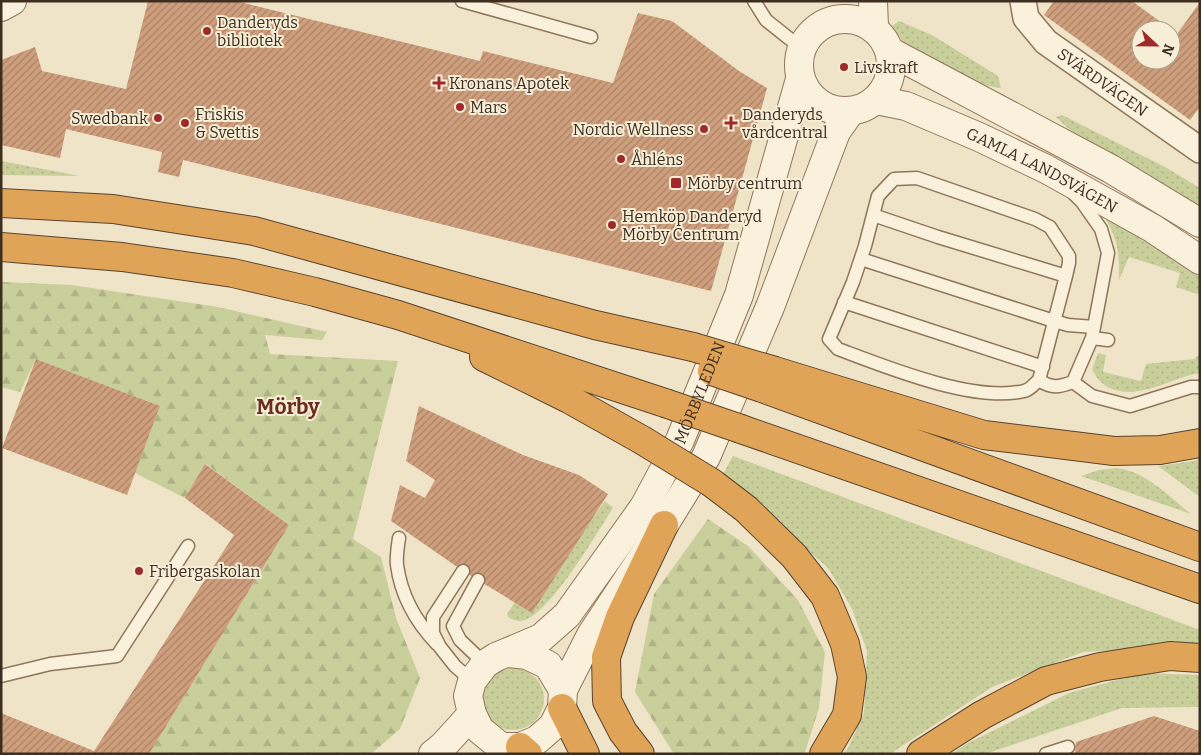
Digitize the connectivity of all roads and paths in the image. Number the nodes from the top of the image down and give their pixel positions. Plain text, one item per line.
1 (12, 1) edge
2 (462, 1) edge
3 (754, 1) edge
4 (1023, 1) edge
5 (1, 8) edge
6 (835, 11) edge
7 (874, 14) edge
8 (591, 37) dead end
9 (801, 48) junction
10 (891, 52) junction
11 (800, 79) junction
12 (876, 100) junction
13 (850, 112) junction
14 (1198, 146) edge
15 (1046, 169) junction
16 (1, 203) edge
17 (873, 216) junction
18 (1200, 224) edge
19 (1, 247) edge
20 (861, 259) junction
21 (1200, 260) edge
22 (1066, 276) junction
23 (844, 302) junction
24 (398, 315) junction
25 (1054, 321) junction
26 (1093, 333) junction
27 (1108, 340) dead end
28 (1041, 373) junction
29 (768, 380) junction
30 (1073, 382) junction
31 (1200, 387) edge
32 (1200, 443) edge
33 (664, 525) junction
34 (399, 538) dead end
35 (188, 546) dead end
36 (1200, 547) edge
37 (463, 570) dead end
38 (478, 580) dead end
39 (1200, 589) edge
40 (440, 648) junction
41 (1200, 658) edge
42 (489, 666) junction
43 (1, 676) edge
44 (562, 699) junction
45 (472, 714) junction
46 (1068, 748) dead end
47 (510, 750) edge
48 (433, 754) edge
49 (584, 754) edge
50 (640, 754) edge
51 (824, 754) edge
52 (921, 754) edge
53 (1046, 754) edge

1 - 5 street
2 - 8 lane
3 - 9 lane
4 - 14 street, SVÄRDVÄGEN
6 - 7 street
6 - 9 street
7 - 10 street
9 - 11 street
10 - 12 street
10 - 18 street, GAMLA LANDSVÄGEN
11 - 13 street
11 - 42 street, MÖRBYLEDEN
12 - 13 street
12 - 15 street, GAMLA LANDSVÄGEN
13 - 33 street, MÖRBYLEDEN
15 - 21 street, GAMLA LANDSVÄGEN
15 - 26 lane
16 - 29 highway, bridge
17 - 20 lane
17 - 22 lane
17 - 22 lane
19 - 24 highway
20 - 23 lane
20 - 25 lane
22 - 25 lane
23 - 28 lane
23 - 28 lane
24 - 39 highway, bridge
24 - 51 highway, bridge
25 - 26 lane
25 - 28 lane
26 - 27 lane
26 - 30 lane
28 - 30 lane
29 - 32 highway
29 - 36 highway
30 - 31 lane
33 - 44 street, MÖRBYLEDEN
33 - 50 highway
34 - 40 lane
35 - 43 lane
37 - 40 lane
38 - 42 lane
40 - 42 lane
41 - 52 highway
42 - 44 street
42 - 45 street
44 - 47 street
44 - 49 highway
45 - 47 street
45 - 48 street
46 - 53 lane

